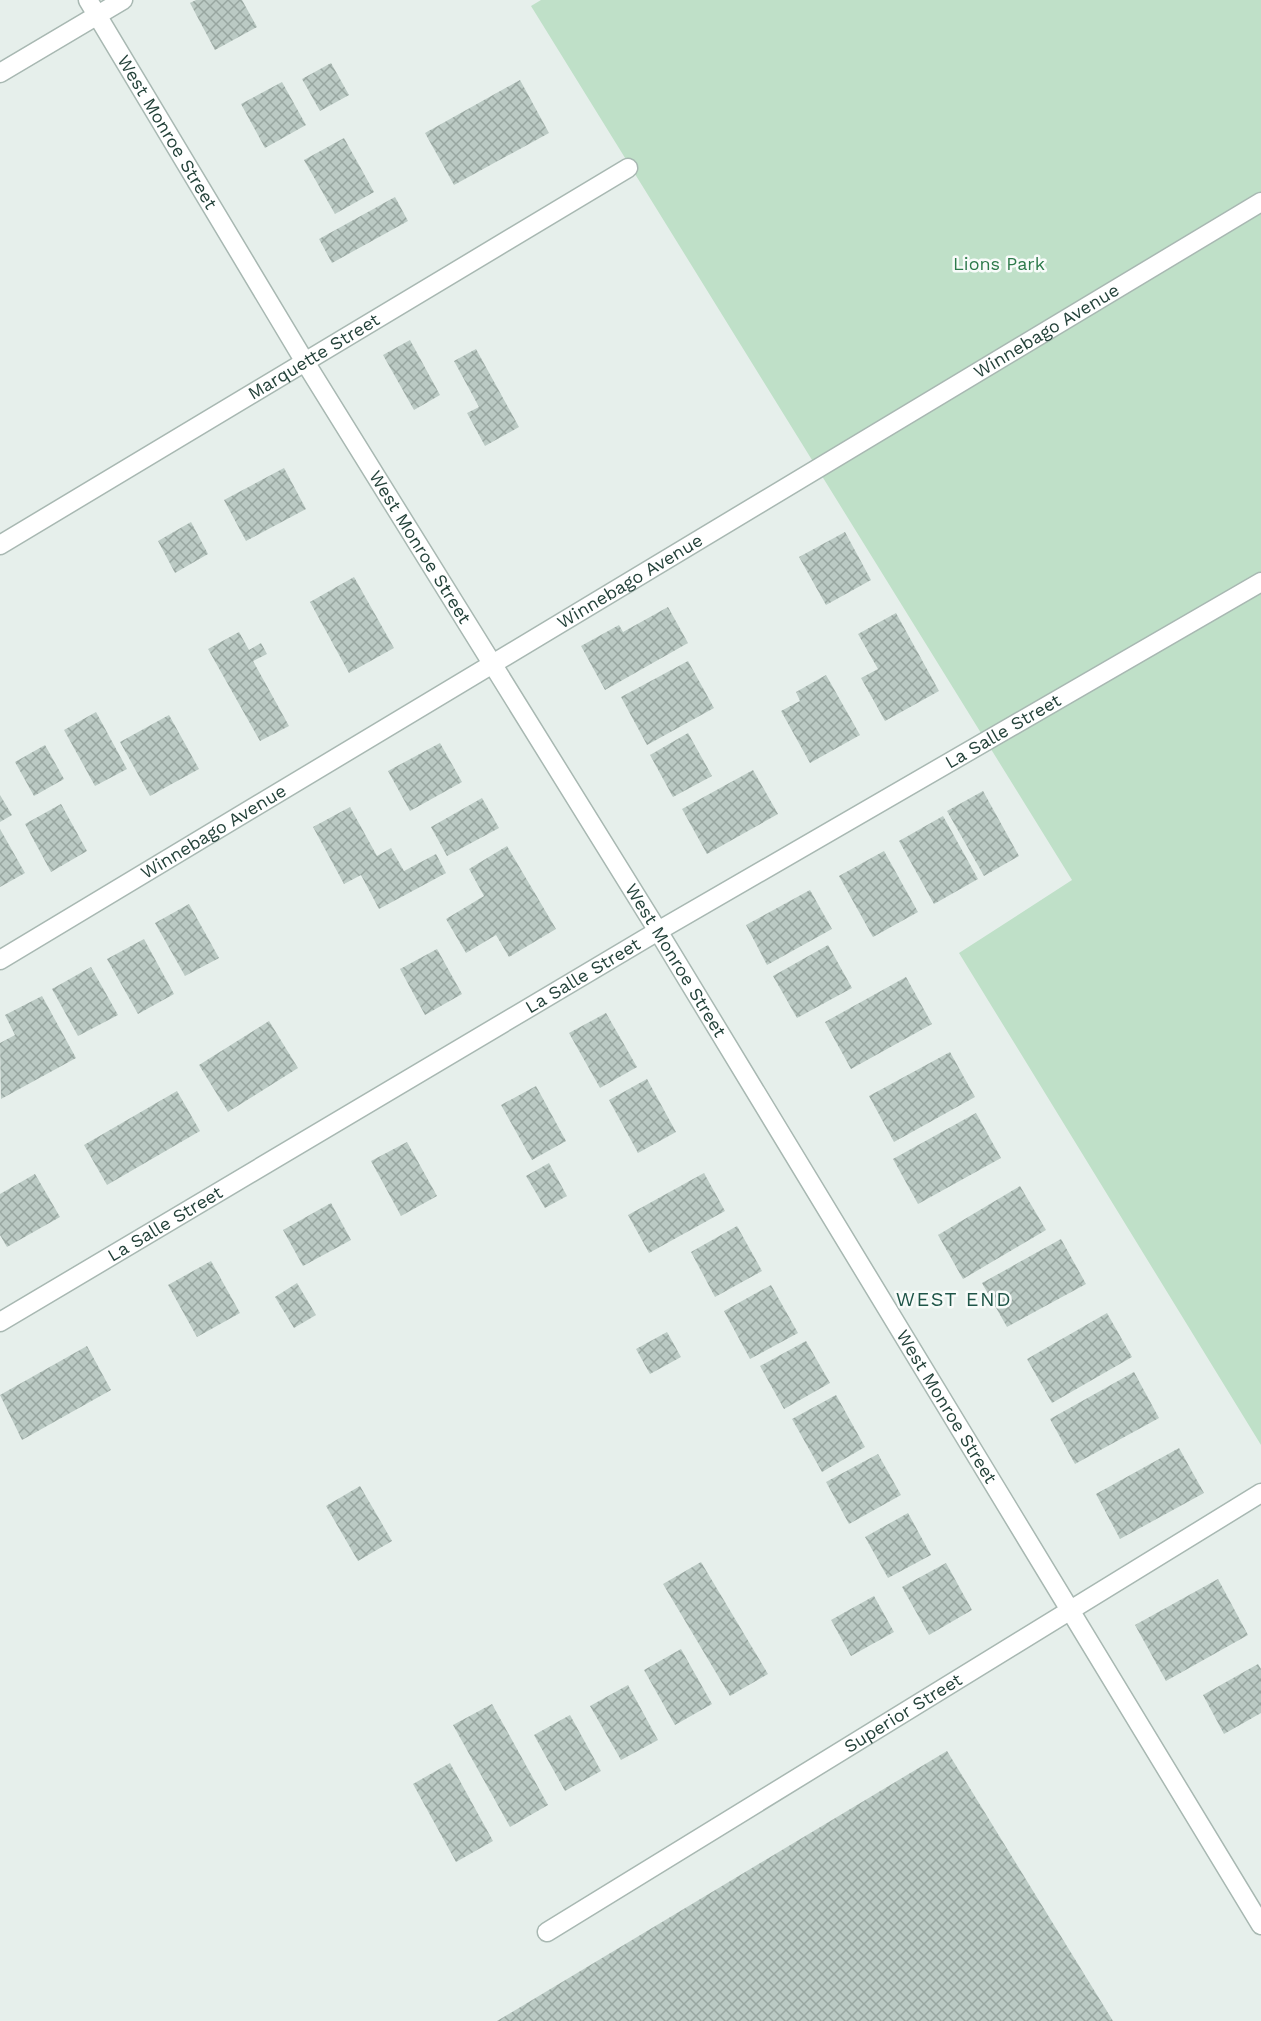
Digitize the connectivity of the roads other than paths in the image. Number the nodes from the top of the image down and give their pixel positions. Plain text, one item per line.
1 (123, 0) edge
2 (93, 8) edge
3 (0, 73) edge
4 (628, 168) dead end
5 (1261, 202) edge
6 (304, 362) junction
7 (0, 545) edge
8 (1261, 582) edge
9 (491, 664) junction
10 (658, 931) junction
11 (0, 960) edge
12 (0, 1322) edge
13 (1261, 1493) edge
14 (1070, 1608) junction
15 (1261, 1925) edge
16 (546, 1932) dead end

1 - 2 street
2 - 3 street
2 - 6 street, West Monroe Street
4 - 6 street, Marquette Street
5 - 9 street, Winnebago Avenue
6 - 7 street, Marquette Street
6 - 9 street, West Monroe Street
8 - 10 street, La Salle Street
9 - 10 street, West Monroe Street
9 - 11 street, Winnebago Avenue
10 - 12 street, La Salle Street
10 - 14 street, West Monroe Street
13 - 14 street, Superior Street
14 - 15 street, West Monroe Street
14 - 16 street, Superior Street

